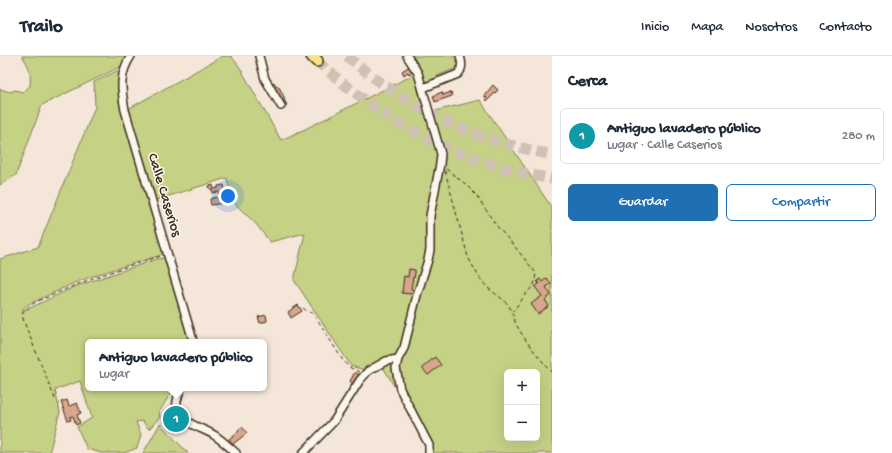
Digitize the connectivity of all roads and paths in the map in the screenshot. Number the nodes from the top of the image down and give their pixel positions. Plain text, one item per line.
1 (131, 56) edge
2 (259, 56) edge
3 (407, 56) edge
4 (460, 56) edge
5 (423, 88) junction
6 (281, 106) dead end
7 (168, 254) junction
8 (303, 308) dead end
9 (513, 312) junction
10 (192, 339) edge
11 (398, 359) junction
12 (552, 372) edge
13 (365, 375) junction
14 (180, 391) edge
15 (55, 400) dead end
16 (236, 453) edge
17 (303, 453) edge
18 (429, 453) edge

1 - 7 street, Calle Caserios
2 - 6 street
3 - 5 street
4 - 5 street
5 - 11 street
7 - 10 street, Calle Caserios
7 - 15 path
8 - 13 path
9 - 9 path
9 - 12 path
11 - 13 street
11 - 18 street
13 - 17 street
14 - 16 street

